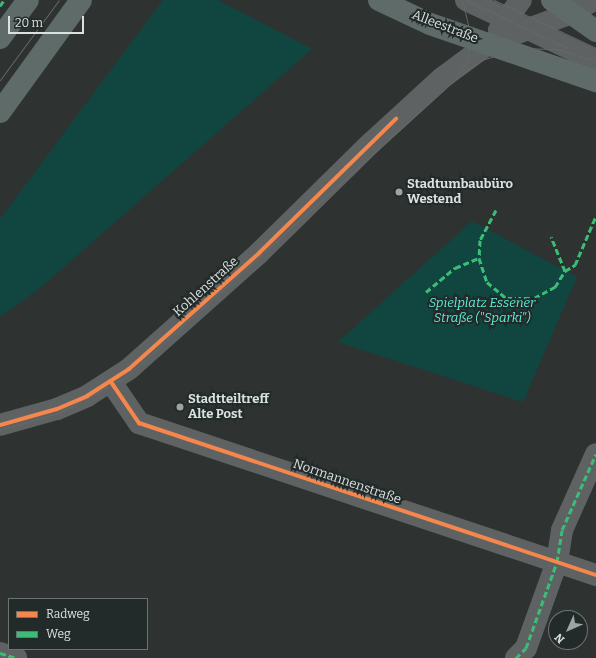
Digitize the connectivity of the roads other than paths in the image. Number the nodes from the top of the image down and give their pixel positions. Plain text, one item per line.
1 (28, 0) edge
2 (81, 0) edge
3 (379, 0) edge
4 (466, 0) edge
5 (494, 0) edge
6 (552, 0) edge
7 (594, 0) edge
8 (514, 10) edge
9 (569, 14) junction
10 (536, 26) junction
11 (596, 31) edge
12 (0, 38) edge
13 (488, 44) junction
14 (596, 48) edge
15 (596, 61) edge
16 (596, 81) edge
17 (0, 112) edge
18 (111, 382) junction
19 (0, 425) edge
20 (596, 454) edge
21 (557, 562) junction
22 (596, 575) edge
23 (0, 653) edge
24 (16, 658) edge
25 (516, 658) edge

1 - 12 main road
2 - 17 main road
3 - 13 main road, Alleestraße
4 - 8 street
5 - 8 street
6 - 9 main road
7 - 9 street, Kohlenstraße
8 - 10 street
8 - 13 street, Kohlenstraße
9 - 10 street, Kohlenstraße
9 - 11 main road
10 - 13 street, Kohlenstraße
10 - 14 street
10 - 15 street
13 - 16 main road, Alleestraße
13 - 18 street, Kohlenstraße
18 - 19 street, Kohlenstraße
18 - 21 street, Normannenstraße
20 - 21 street
21 - 22 street, Normannenstraße
21 - 25 street
23 - 24 street

